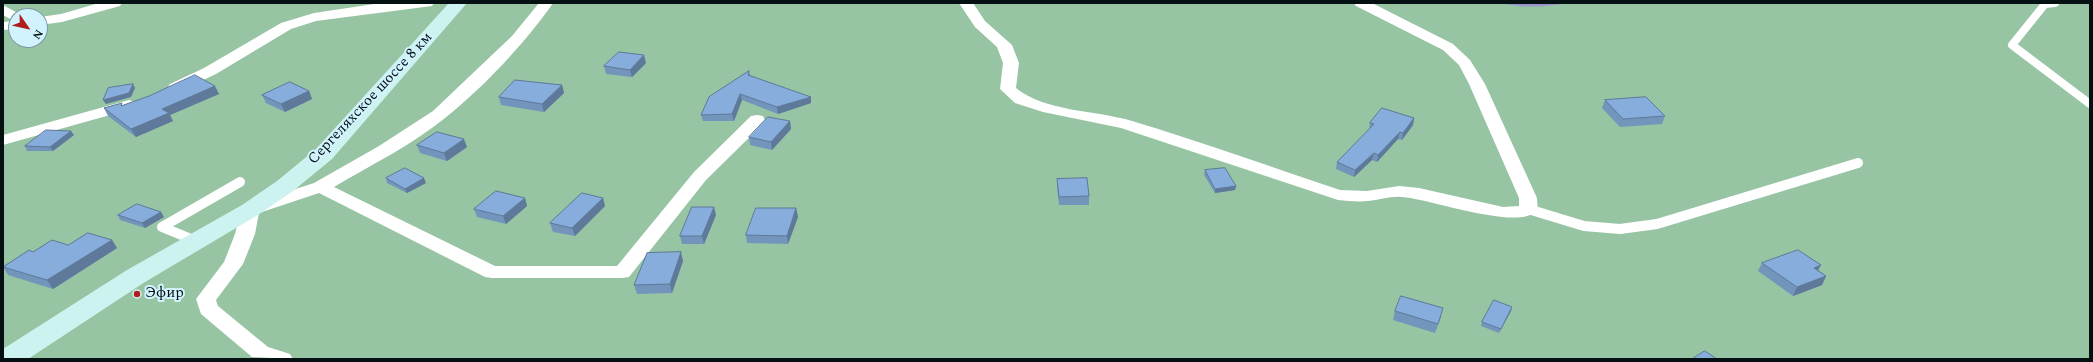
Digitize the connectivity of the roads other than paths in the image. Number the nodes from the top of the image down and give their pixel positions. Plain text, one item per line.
1 (116, 3) edge
2 (427, 3) edge
3 (458, 3) edge
4 (546, 3) edge
5 (966, 3) edge
6 (1361, 3) edge
7 (2055, 3) edge
8 (48, 20) edge
9 (161, 93) edge
10 (140, 102) edge
11 (2090, 104) edge
12 (757, 120) dead end
13 (3, 140) edge
14 (1858, 163) dead end
15 (240, 182) dead end
16 (320, 187) junction
17 (1528, 208) junction
18 (250, 210) junction
19 (197, 242) junction
20 (8, 359) edge
21 (282, 359) edge

1 - 8 street
2 - 9 street
3 - 18 main road, Сергеляхское шоссе 8 км
4 - 16 street
5 - 17 street
6 - 17 street
7 - 11 lane
10 - 13 street
12 - 16 street
14 - 17 lane
15 - 19 lane
16 - 18 street
18 - 19 main road, Сергеляхское шоссе 8 км
18 - 21 street
19 - 20 main road, Сергеляхское шоссе 8 км

